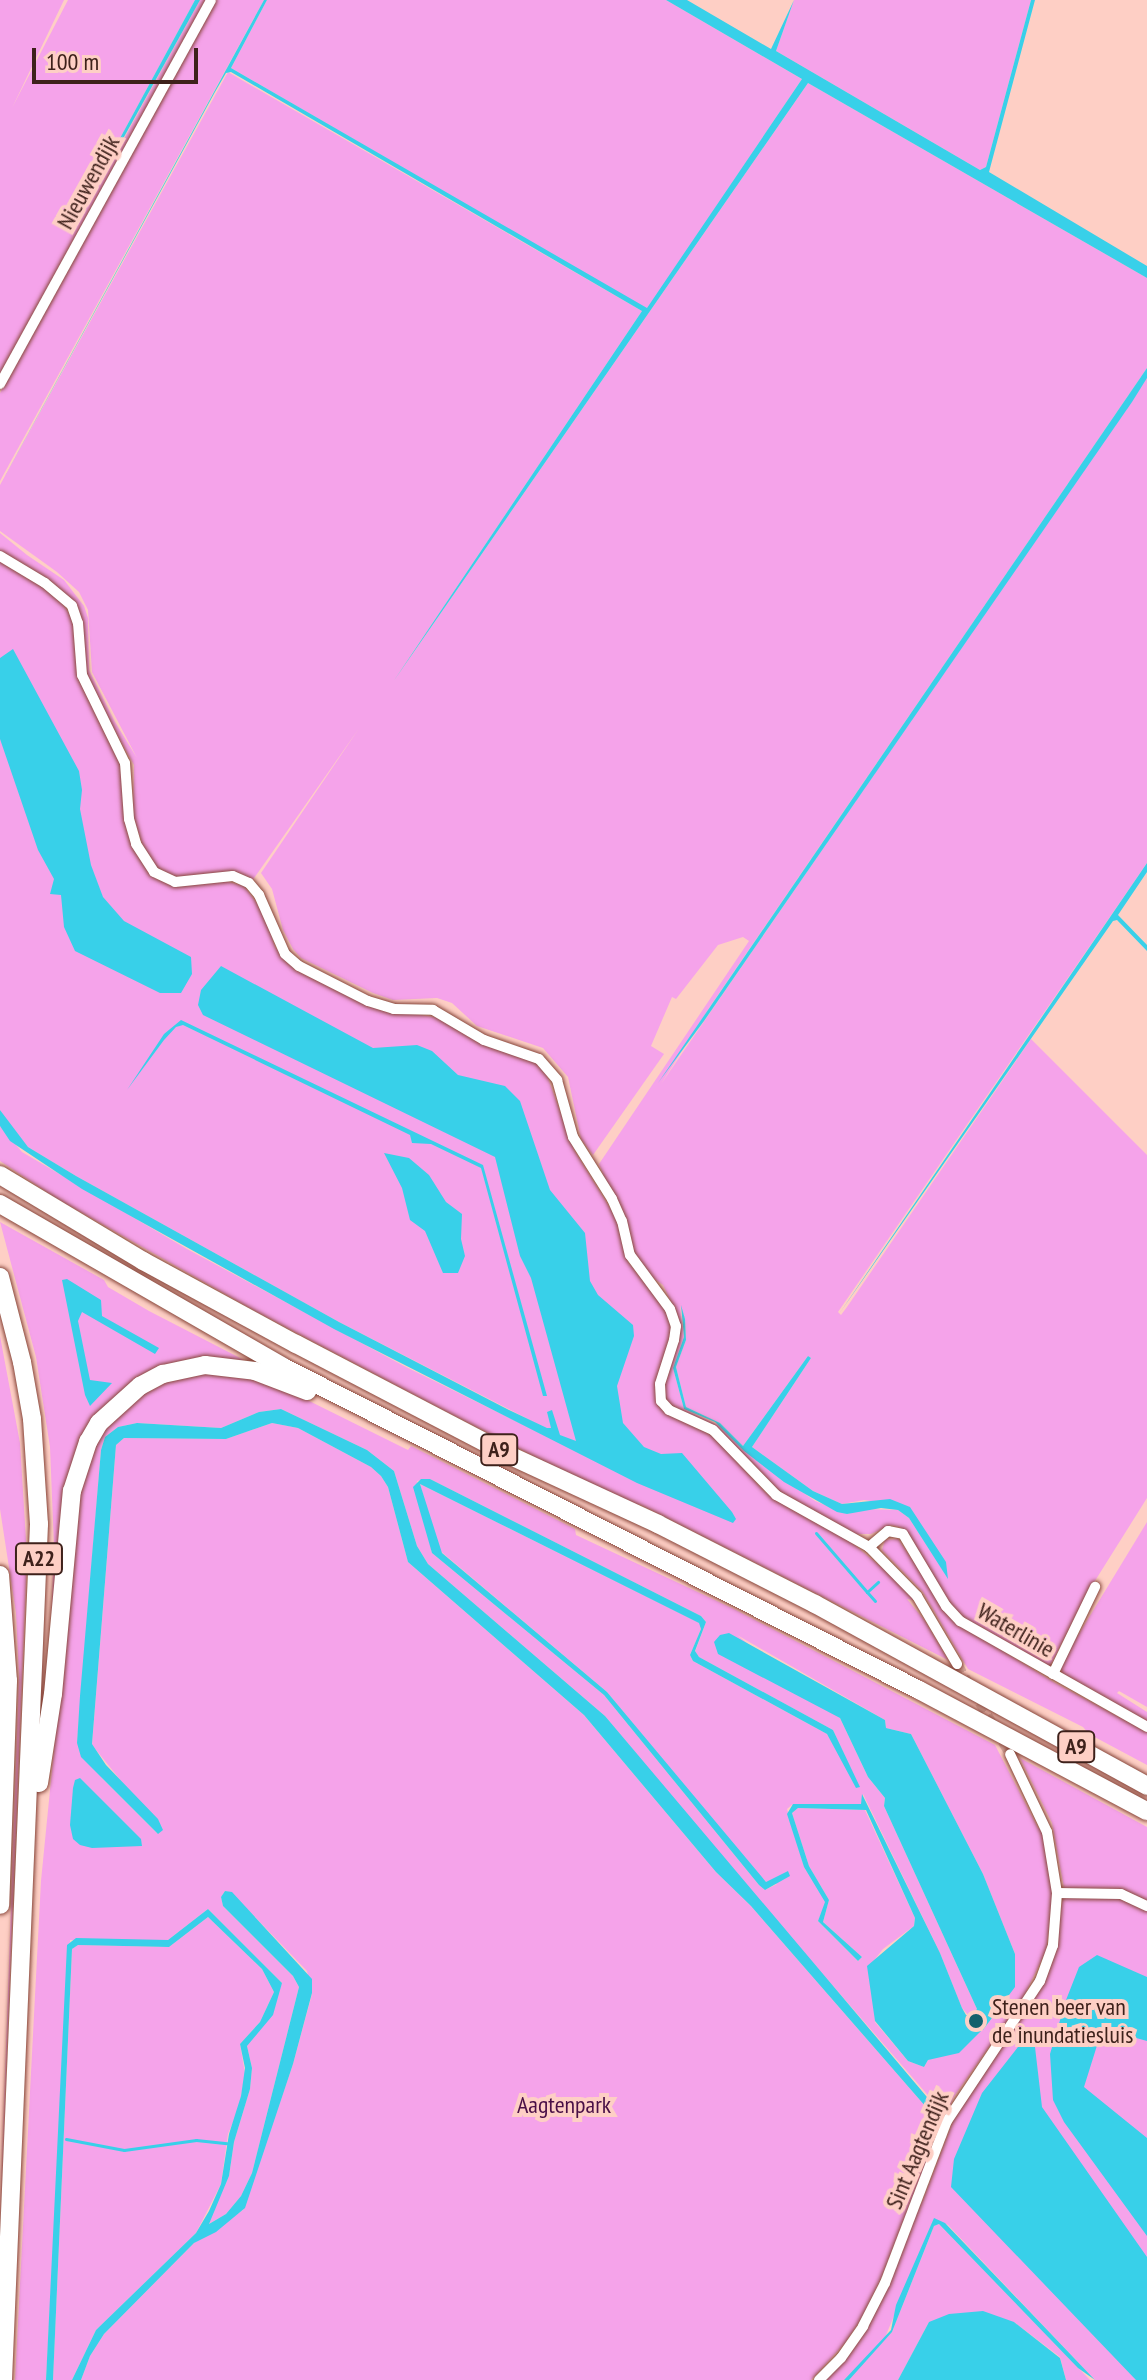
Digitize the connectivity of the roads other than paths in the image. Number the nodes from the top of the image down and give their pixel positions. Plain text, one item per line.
1 (211, 0) edge
2 (0, 384) edge
3 (0, 556) edge
4 (0, 1175) edge
5 (0, 1204) edge
6 (0, 1277) edge
7 (392, 1424) junction
8 (869, 1547) junction
9 (0, 1575) edge
10 (1095, 1587) dead end
11 (957, 1664) tunnel mouth
12 (1053, 1674) junction
13 (1147, 1727) edge
14 (1010, 1754) tunnel mouth
15 (1147, 1786) edge
16 (1147, 1811) edge
17 (26, 1844) junction
18 (1057, 1893) junction
19 (0, 1905) edge
20 (1147, 1906) edge
21 (3, 2380) edge
22 (819, 2380) edge

1 - 2 street, Nieuwendijk
3 - 8 street
4 - 15 highway, A9
5 - 7 highway, A9
6 - 17 highway, A22
7 - 16 highway, A9
7 - 17 highway, A22
8 - 11 street
8 - 12 street, Waterlinie
9 - 19 highway, A22
10 - 12 street, Waterlinie
12 - 13 street, Waterlinie
14 - 18 street, Sint Aagtendijk
17 - 21 highway, A22
18 - 20 street
18 - 22 street, Sint Aagtendijk

